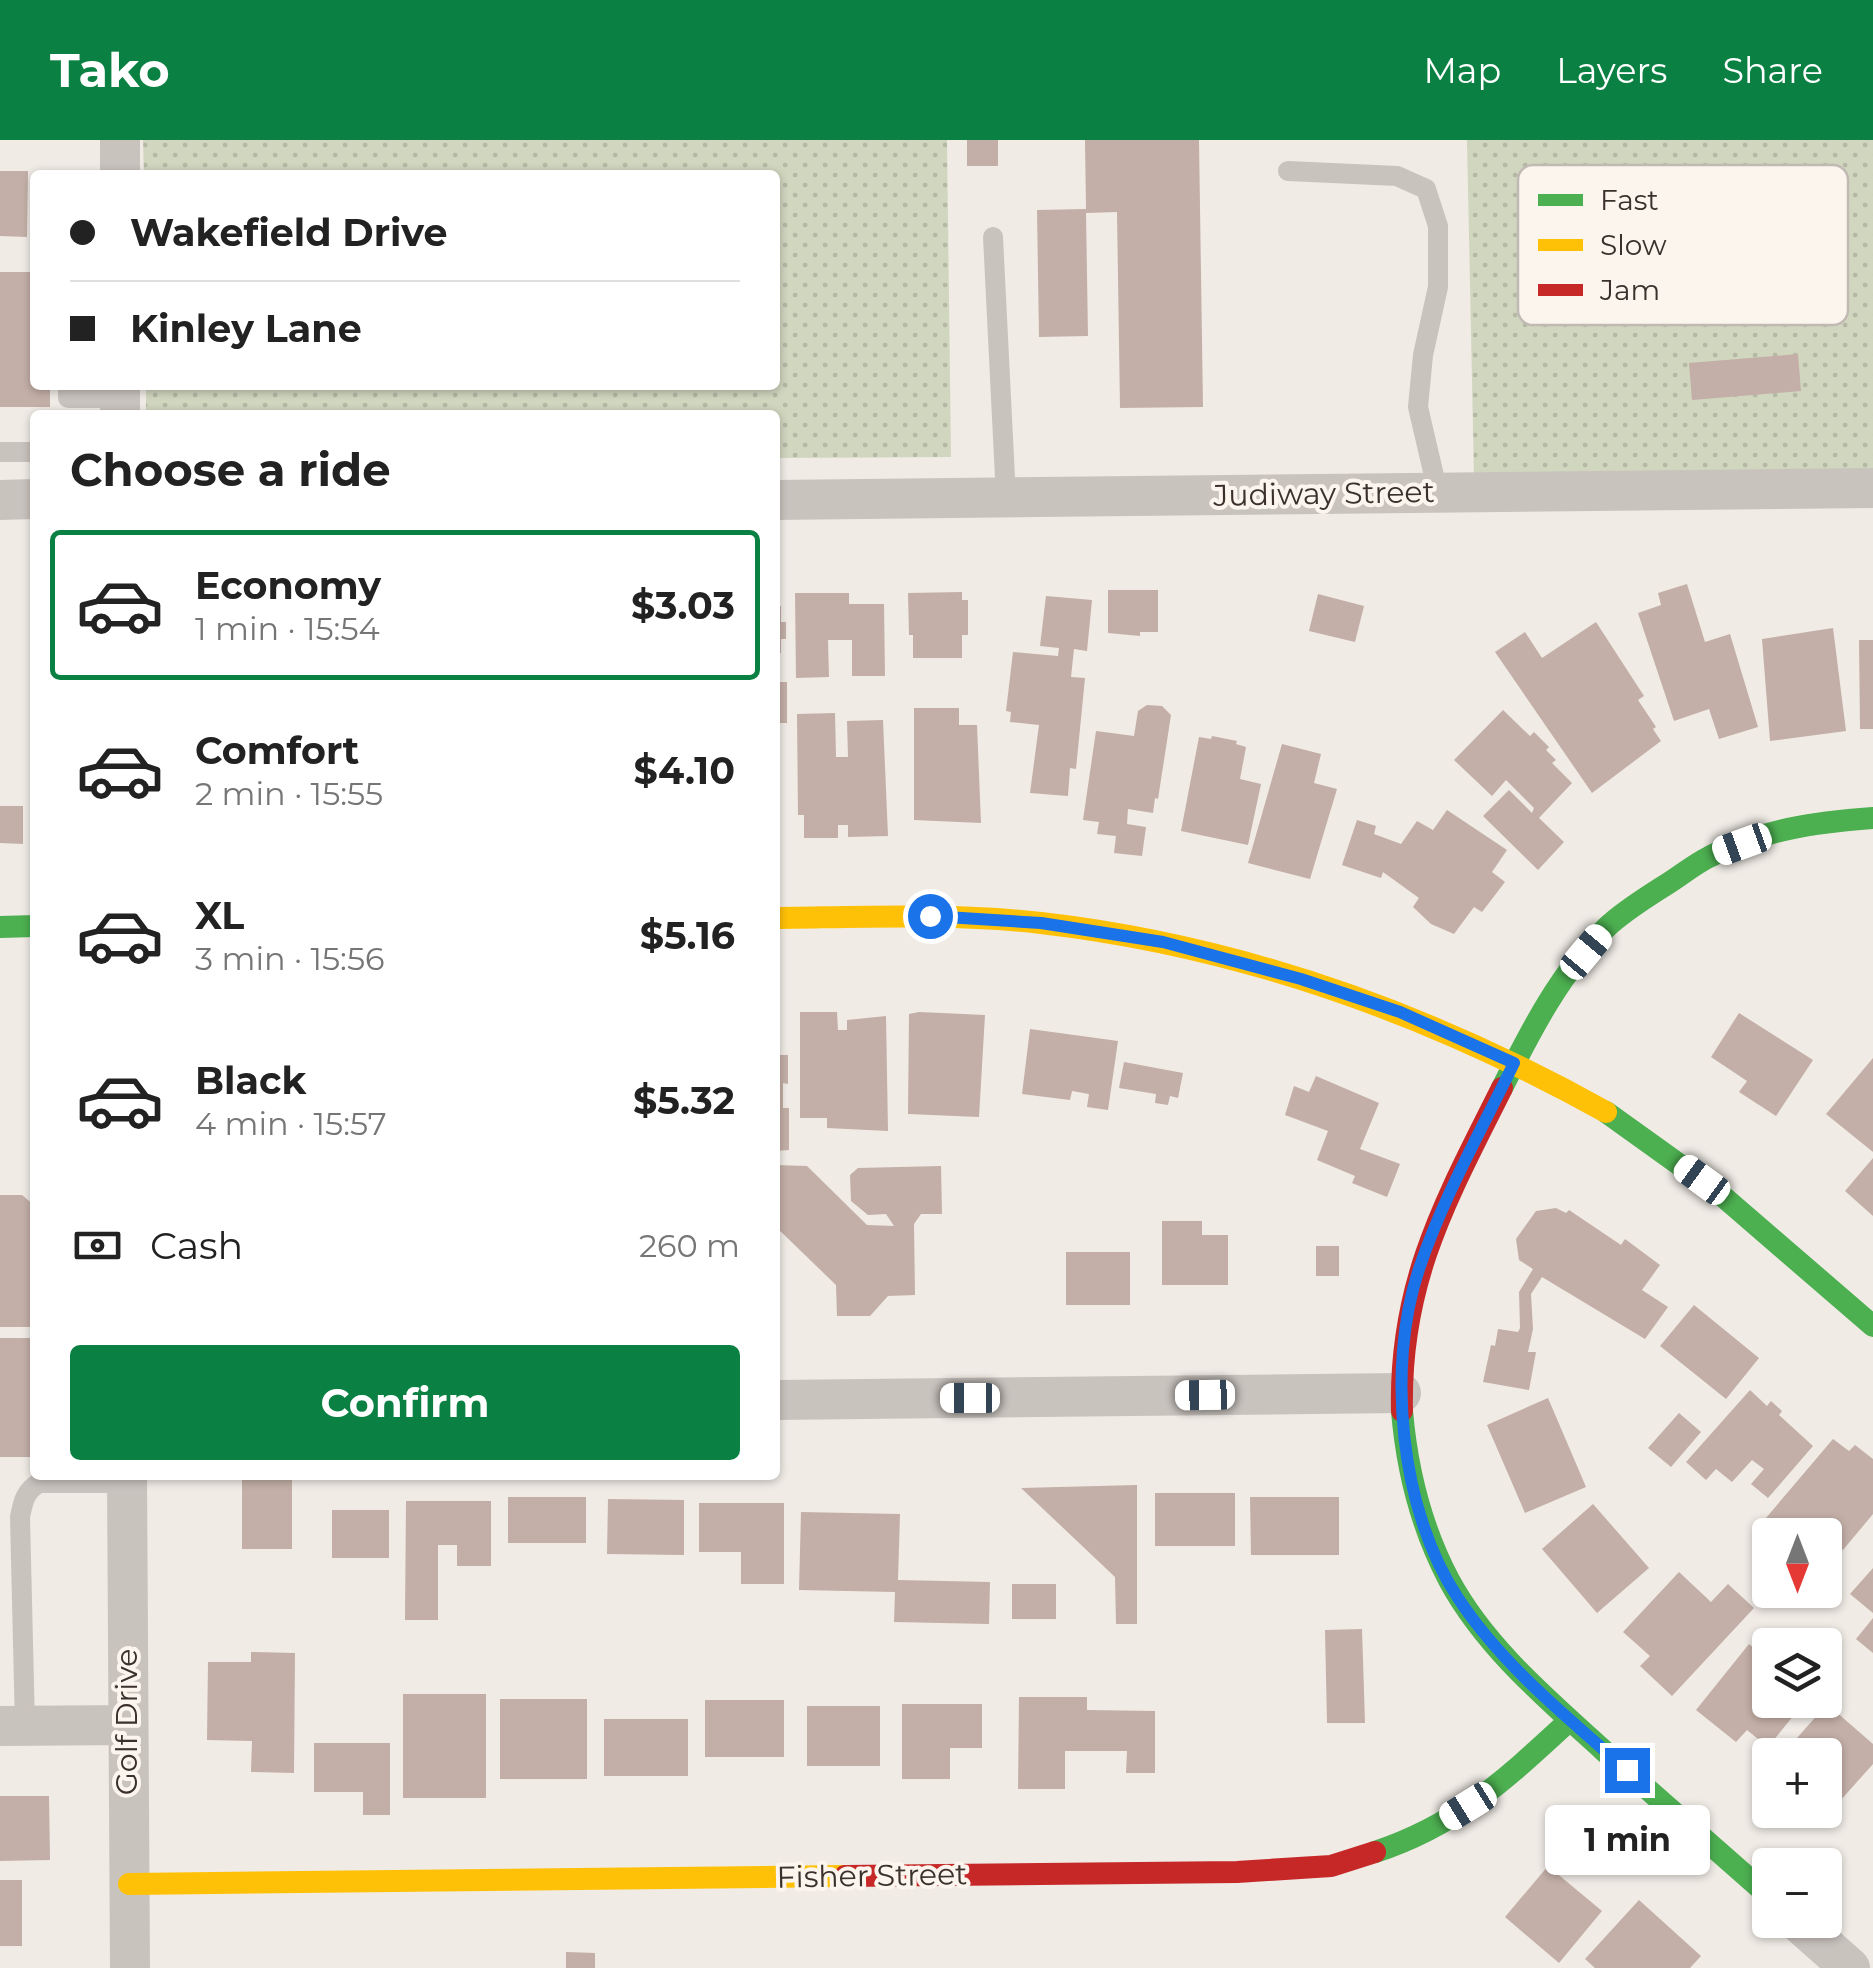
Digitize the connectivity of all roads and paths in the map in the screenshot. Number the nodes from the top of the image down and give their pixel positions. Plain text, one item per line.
1 (120, 140) edge
2 (120, 170) edge
3 (1288, 171) dead end
4 (994, 237) dead end
5 (68, 400) edge
6 (121, 400) edge
7 (0, 452) edge
8 (30, 452) edge
9 (1873, 488) edge
10 (1438, 493) junction
11 (1006, 498) junction
12 (0, 500) edge
13 (30, 500) edge
14 (780, 500) edge
15 (1873, 818) edge
16 (780, 918) edge
17 (30, 926) edge
18 (0, 927) edge
19 (1514, 1063) junction
20 (1873, 1326) edge
21 (1401, 1393) junction
22 (780, 1400) edge
23 (104, 1480) edge
24 (126, 1480) edge
25 (1570, 1720) junction
26 (127, 1725) junction
27 (12, 1726) edge
28 (1752, 1881) edge
29 (129, 1884) junction
30 (1816, 1938) edge
31 (130, 1968) edge
32 (1850, 1968) edge

1 - 2 street
3 - 10 lane
4 - 11 lane
5 - 6 lane
7 - 8 lane
9 - 10 street, Judiway Street
10 - 11 street, Judiway Street
11 - 14 street, Judiway Street
12 - 13 street
15 - 19 street
16 - 19 street
17 - 18 street
19 - 20 street
19 - 21 street
21 - 22 street
21 - 25 street
23 - 27 lane
24 - 26 street, Golf Drive
25 - 28 street
25 - 29 street, Fisher Street
26 - 27 street
26 - 29 street, Golf Drive
29 - 31 street, Golf Drive
30 - 32 street

